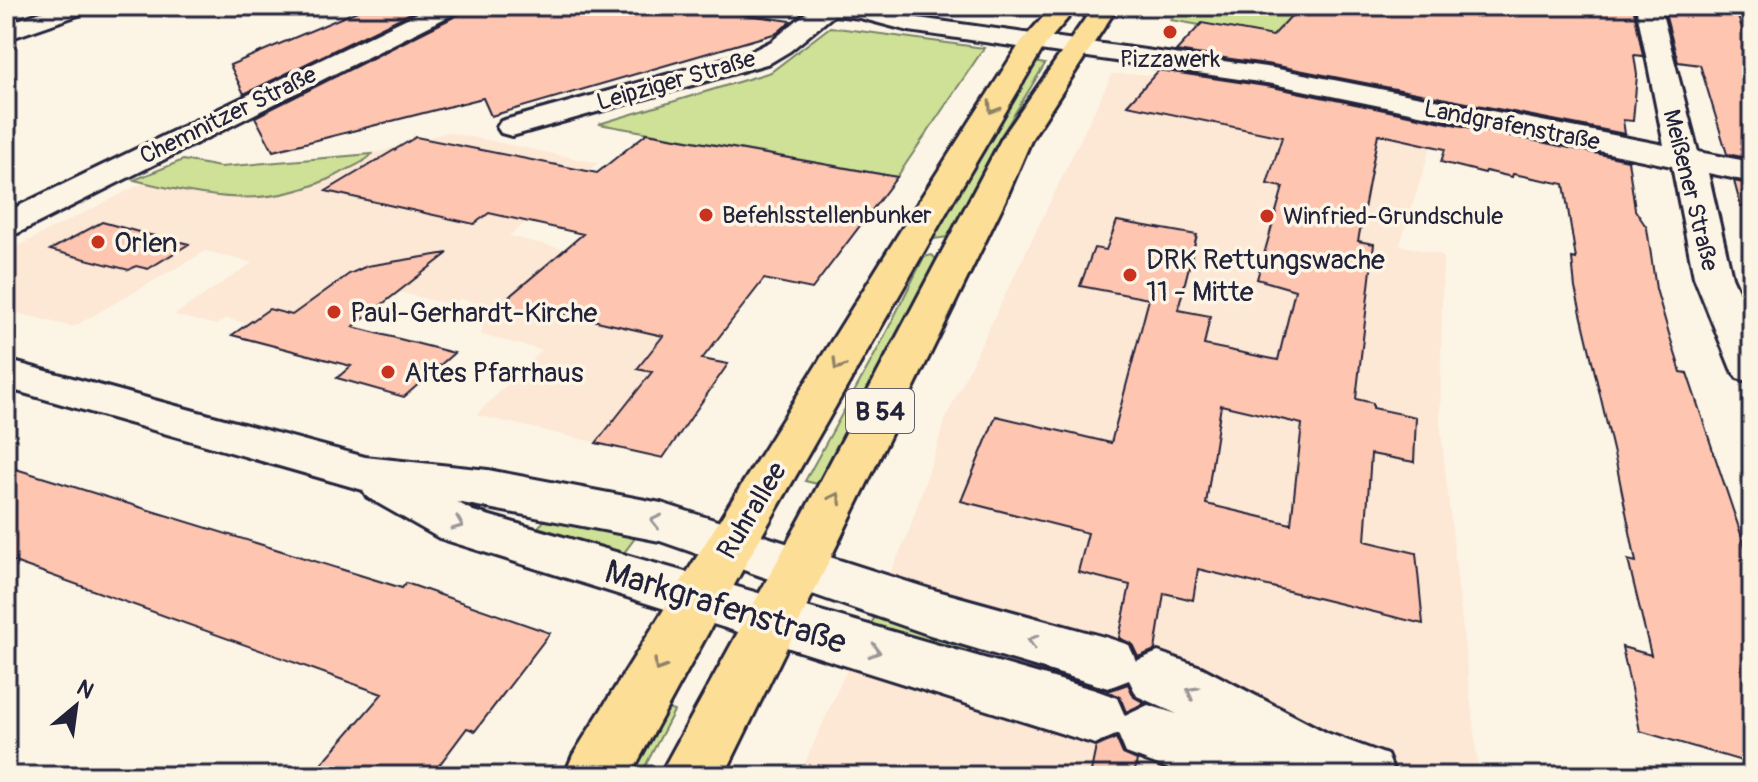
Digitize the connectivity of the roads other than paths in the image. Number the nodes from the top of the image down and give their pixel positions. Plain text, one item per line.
1 (82, 6) edge
2 (451, 6) edge
3 (1066, 6) edge
4 (1106, 6) edge
5 (1648, 6) edge
6 (819, 7) edge
7 (6, 32) edge
8 (1039, 36) junction
9 (1082, 42) junction
10 (512, 127) dead end
11 (1685, 159) junction
12 (1752, 172) edge
13 (6, 226) edge
14 (909, 245) junction
15 (960, 254) junction
16 (1752, 369) edge
17 (6, 374) edge
18 (365, 474) junction
19 (731, 543) junction
20 (801, 568) junction
21 (698, 598) junction
22 (774, 620) junction
23 (1127, 698) junction
24 (1337, 767) edge
25 (596, 776) edge
26 (691, 776) edge

1 - 7 street
2 - 13 street, Chemnitzer Straße
3 - 8 main road, Ruhrallee / B 54
4 - 9 main road, B 54
5 - 11 street, Meißener Straße
6 - 8 street, Landgrafenstraße
6 - 10 street, Leipziger Straße
8 - 9 street, Landgrafenstraße
8 -> 14 main road, Ruhrallee / B 54
9 - 11 street, Landgrafenstraße
9 - 15 main road, B 54
11 - 12 street, Landgrafenstraße
11 - 16 street, Meißener Straße
14 - 15 main road
14 -> 19 main road, Ruhrallee / B 54
20 -> 15 main road, B 54
17 - 18 street, Markgrafenstraße
19 -> 18 street, Markgrafenstraße
18 -> 21 street, Markgrafenstraße
19 - 20 street, Markgrafenstraße
19 - 21 main road, Ruhrallee / B 54
20 - 22 main road, B 54
23 -> 20 street, Markgrafenstraße
21 - 22 street, Markgrafenstraße
21 -> 25 main road, Ruhrallee / B 54
22 -> 23 street, Markgrafenstraße
22 - 26 main road, B 54
23 - 24 street, Markgrafenstraße

